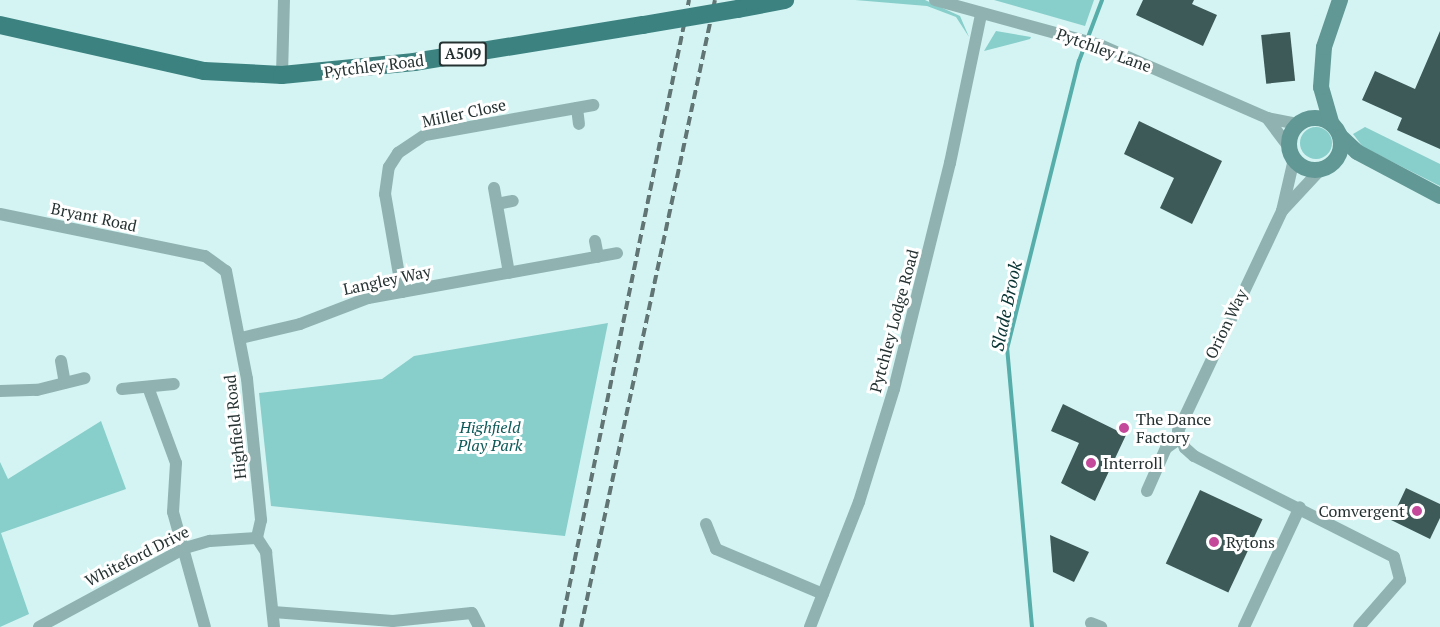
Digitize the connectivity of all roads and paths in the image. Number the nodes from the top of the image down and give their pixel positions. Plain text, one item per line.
1 (284, 0) edge
2 (785, 0) edge
3 (935, 0) edge
4 (1340, 0) edge
5 (981, 15) junction
6 (0, 25) edge
7 (282, 75) junction
8 (1321, 87) junction
9 (593, 105) dead end
10 (577, 108) junction
11 (1267, 118) junction
12 (1301, 122) junction
13 (1331, 122) junction
14 (579, 124) dead end
15 (1341, 137) junction
16 (1292, 154) junction
17 (1326, 167) junction
18 (1383, 168) junction
19 (494, 188) dead end
20 (1440, 196) edge
21 (513, 201) dead end
22 (497, 204) junction
23 (1282, 212) junction
24 (0, 214) edge
25 (595, 240) dead end
26 (182, 252) joint
27 (617, 253) dead end
28 (598, 257) junction
29 (508, 273) junction
30 (402, 292) junction
31 (241, 338) junction
32 (61, 361) dead end
33 (85, 378) dead end
34 (65, 383) junction
35 (174, 384) dead end
36 (148, 387) junction
37 (122, 389) dead end
38 (0, 391) edge
39 (1179, 439) junction
40 (1147, 491) dead end
41 (1300, 507) junction
42 (706, 524) dead end
43 (257, 538) junction
44 (185, 548) junction
45 (823, 594) junction
46 (273, 612) junction
47 (39, 627) edge
48 (205, 627) edge
49 (274, 627) edge
50 (479, 627) edge
51 (810, 627) edge
52 (1244, 627) edge
53 (1359, 627) edge

1 - 7 street
2 - 7 main road, Pytchley Road / A509, bridge
3 - 5 street, Pytchley Lane
4 - 8 street
5 - 11 street, Pytchley Lane
5 - 45 street, Pytchley Lodge Road
6 - 7 main road, Pytchley Road / A509
8 - 12 street
8 - 13 street
9 - 10 street, Miller Close
10 - 14 street
10 - 30 street, Miller Close
11 - 12 street, Pytchley Lane
11 - 16 street, Pytchley Lane
12 - 13 street
12 - 16 street
13 - 15 street
15 - 17 street
15 - 18 street
16 - 17 street
16 - 23 street, Orion Way
17 - 18 street
17 - 23 street, Orion Way
18 - 20 street
19 - 22 street
21 - 22 street
22 - 29 street
23 - 39 street, Orion Way
24 - 26 street, Bryant Road
25 - 28 street
26 - 31 street, Highfield Road
27 - 28 street, Langley Way
28 - 29 street, Langley Way
29 - 30 street, Langley Way
30 - 31 street, Langley Way
31 - 43 street, Highfield Road
32 - 34 street
33 - 34 street
34 - 38 street
35 - 36 street
36 - 37 street
36 - 44 street
39 - 40 street, Orion Way
39 - 41 street
41 - 52 street
41 - 53 street
42 - 45 street
43 - 44 street, Whiteford Drive
43 - 46 street, Highfield Road
44 - 47 street, Whiteford Drive
44 - 48 street
45 - 51 street, Pytchley Lodge Road
46 - 49 street, Highfield Road
46 - 50 street

